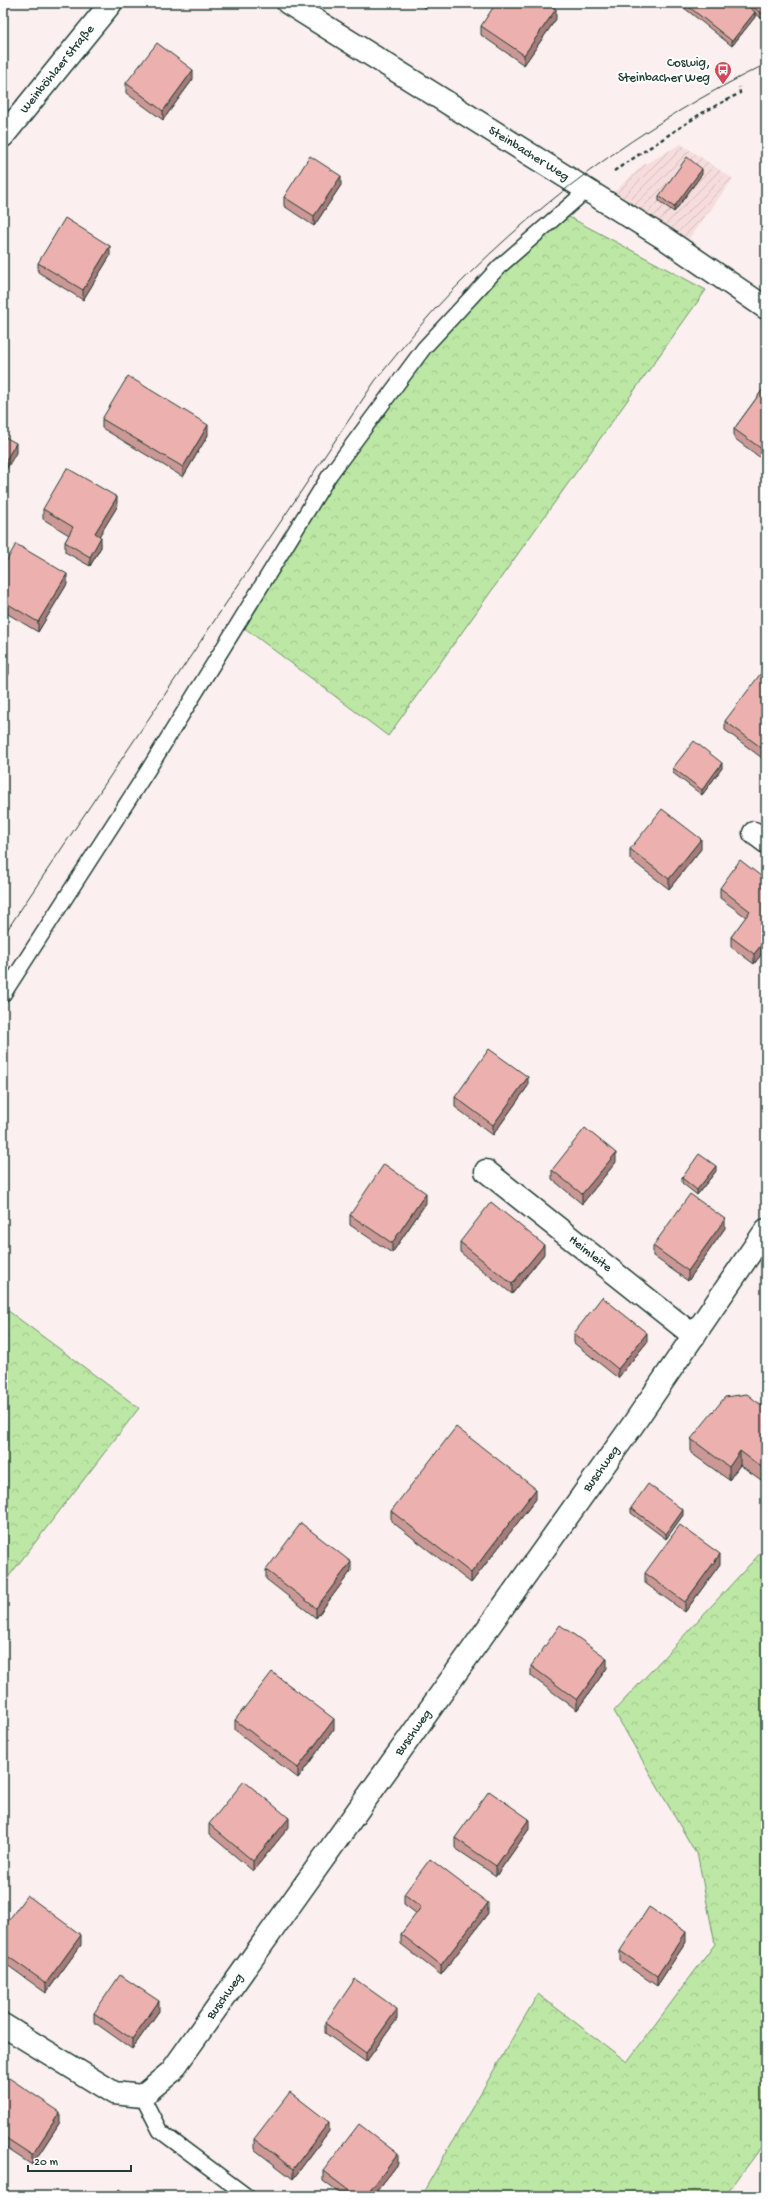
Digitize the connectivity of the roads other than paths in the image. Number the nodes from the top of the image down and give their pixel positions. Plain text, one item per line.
1 (111, 3) edge
2 (288, 3) edge
3 (3, 136) edge
4 (587, 190) junction
5 (766, 308) edge
6 (3, 994) edge
7 (486, 1171) dead end
8 (766, 1230) edge
9 (694, 1336) junction
10 (3, 2025) edge
11 (142, 2096) junction
12 (248, 2196) edge

1 - 3 street, Weinböhlaer Straße
2 - 4 street, Steinbacher Weg
4 - 5 street, Steinbacher Weg
4 - 6 lane
7 - 9 street, Heimleite
8 - 9 street, Buschweg
9 - 11 street, Buschweg
10 - 11 street
11 - 12 lane

